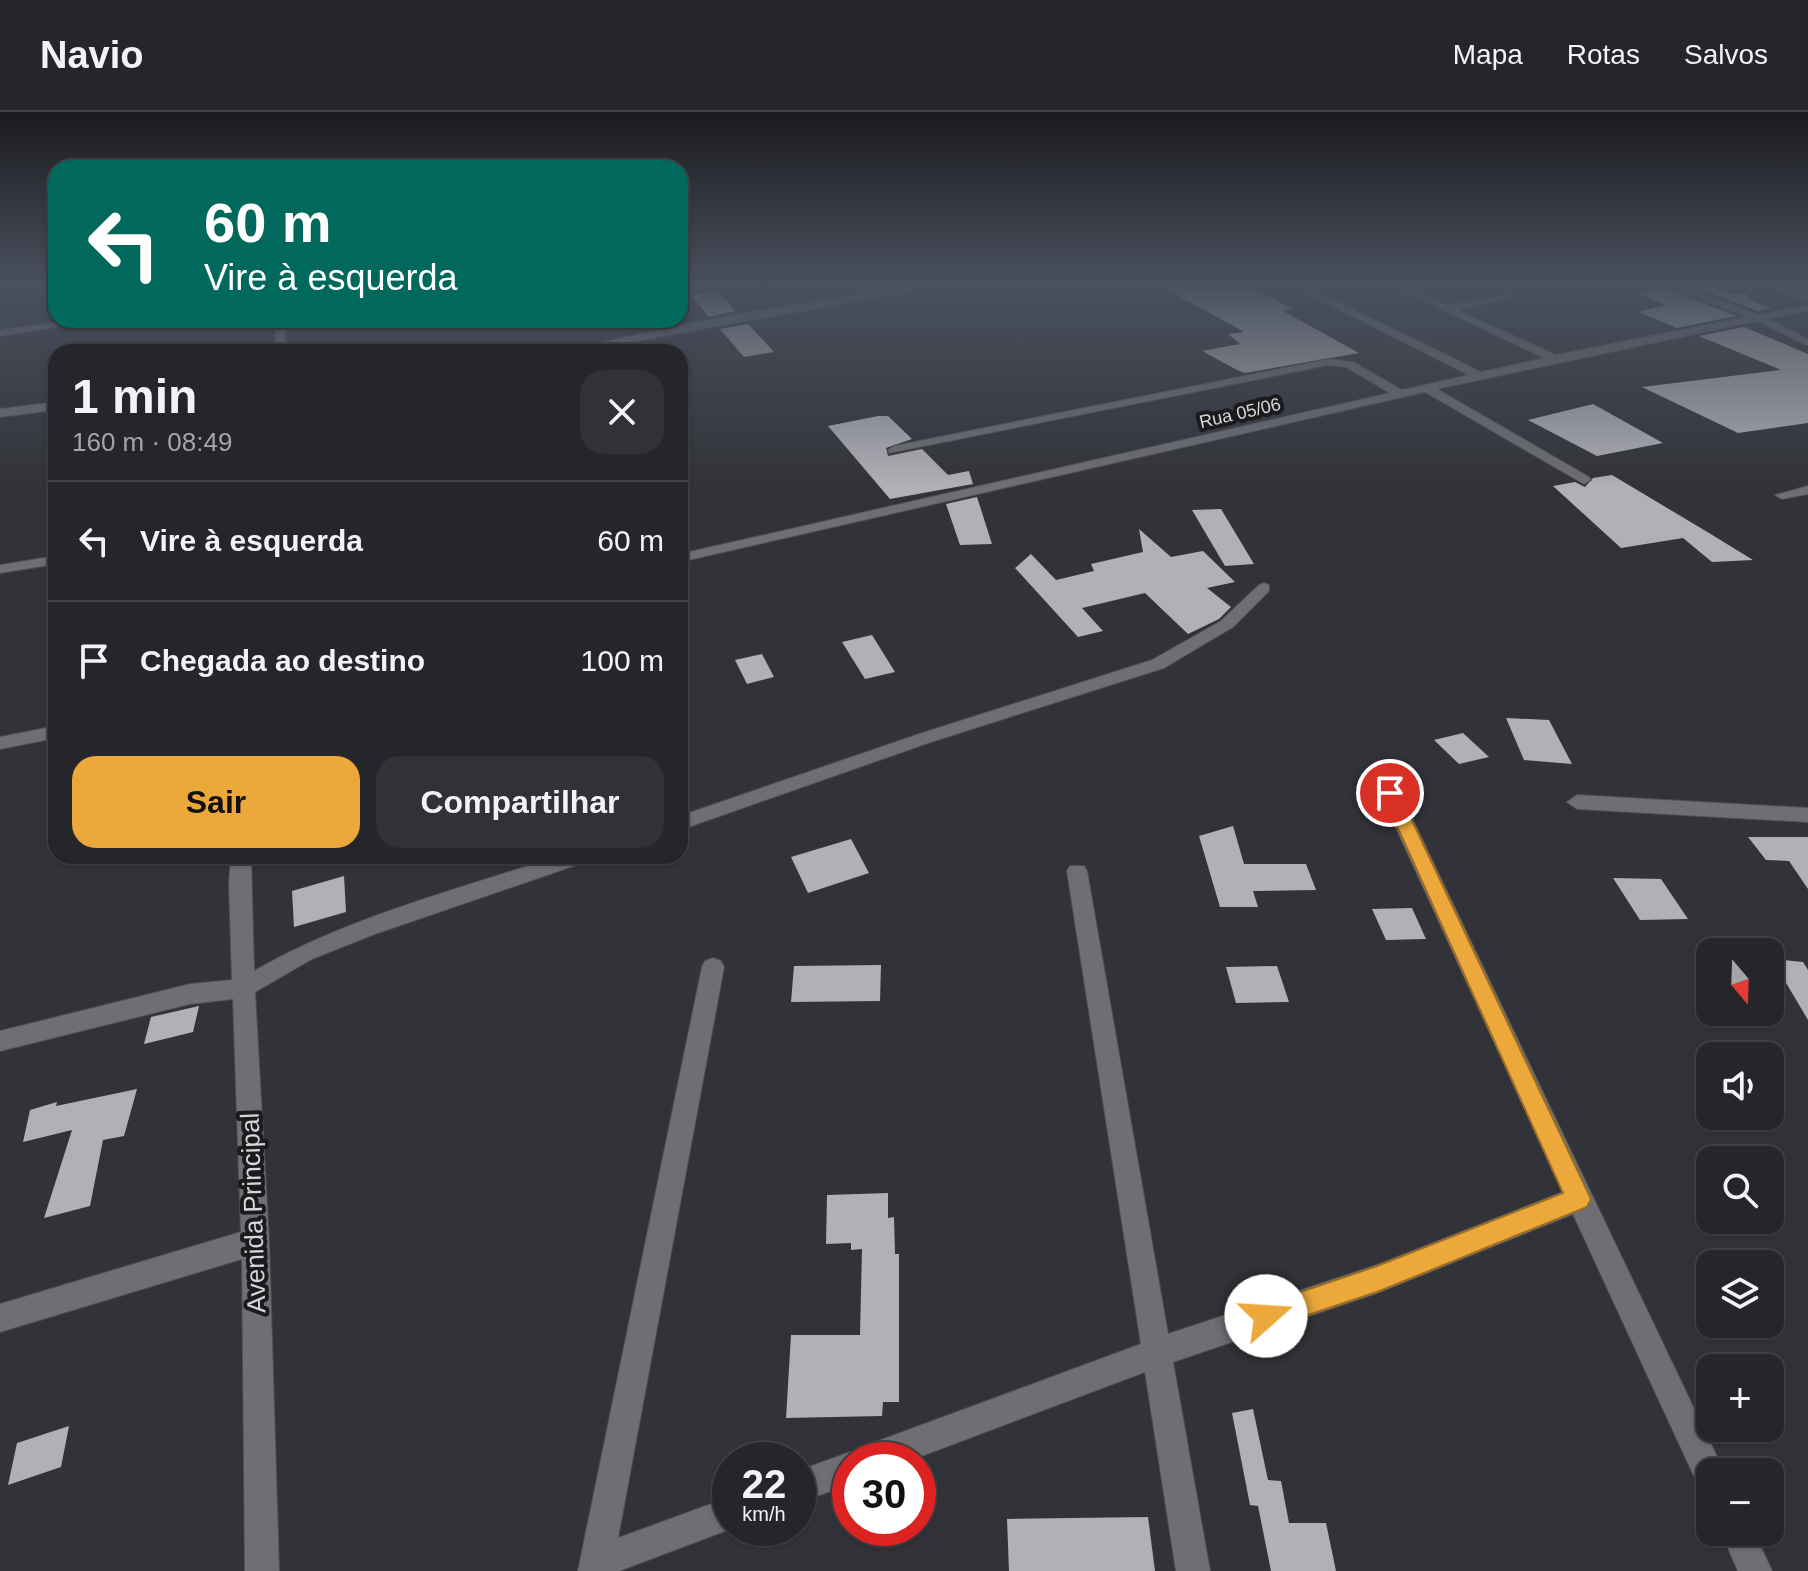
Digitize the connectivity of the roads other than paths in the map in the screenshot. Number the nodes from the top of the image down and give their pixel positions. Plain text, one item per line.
1 (1431, 352) edge
2 (1540, 352) edge
3 (1590, 352) edge
4 (1555, 359) junction
5 (1482, 377) junction
6 (1428, 389) junction
7 (1402, 395) junction
8 (48, 407) edge
9 (0, 413) edge
10 (894, 450) dead end
11 (1584, 480) dead end
12 (1808, 490) edge
13 (1782, 495) dead end
14 (688, 556) edge
15 (48, 561) edge
16 (0, 569) edge
17 (1264, 588) dead end
18 (48, 734) edge
19 (0, 743) edge
20 (1390, 793) dead end
21 (1577, 802) dead end
22 (1808, 815) edge
23 (688, 820) edge
24 (241, 864) edge
25 (557, 864) edge
26 (1077, 871) dead end
27 (713, 967) dead end
28 (243, 988) junction
29 (0, 1041) edge
30 (1578, 1199) junction
31 (255, 1241) junction
32 (0, 1318) edge
33 (1155, 1353) junction
34 (918, 1442) edge
35 (1701, 1458) edge
36 (712, 1520) edge
37 (1743, 1546) edge
38 (596, 1567) edge
39 (262, 1571) edge
40 (1193, 1571) edge
41 (1755, 1571) edge

1 - 5 street
2 - 4 street
3 - 4 street, Rua 05/06
4 - 5 street, Rua 05/06
5 - 6 street, Rua 05/06
6 - 7 street, Rua 05/06
6 - 11 street
7 - 10 street
7 - 14 street, Rua 05/06
8 - 9 street
12 - 13 street
15 - 16 street
17 - 23 street
18 - 19 street
20 - 30 street
21 - 22 street
24 - 28 street, Avenida Principal
25 - 28 street
26 - 33 street
27 - 38 street
28 - 29 street
28 - 31 street, Avenida Principal
30 - 33 street
30 - 35 street
31 - 32 street
31 - 39 street, Avenida Principal
33 - 34 street
33 - 40 street
36 - 38 street
37 - 41 street

